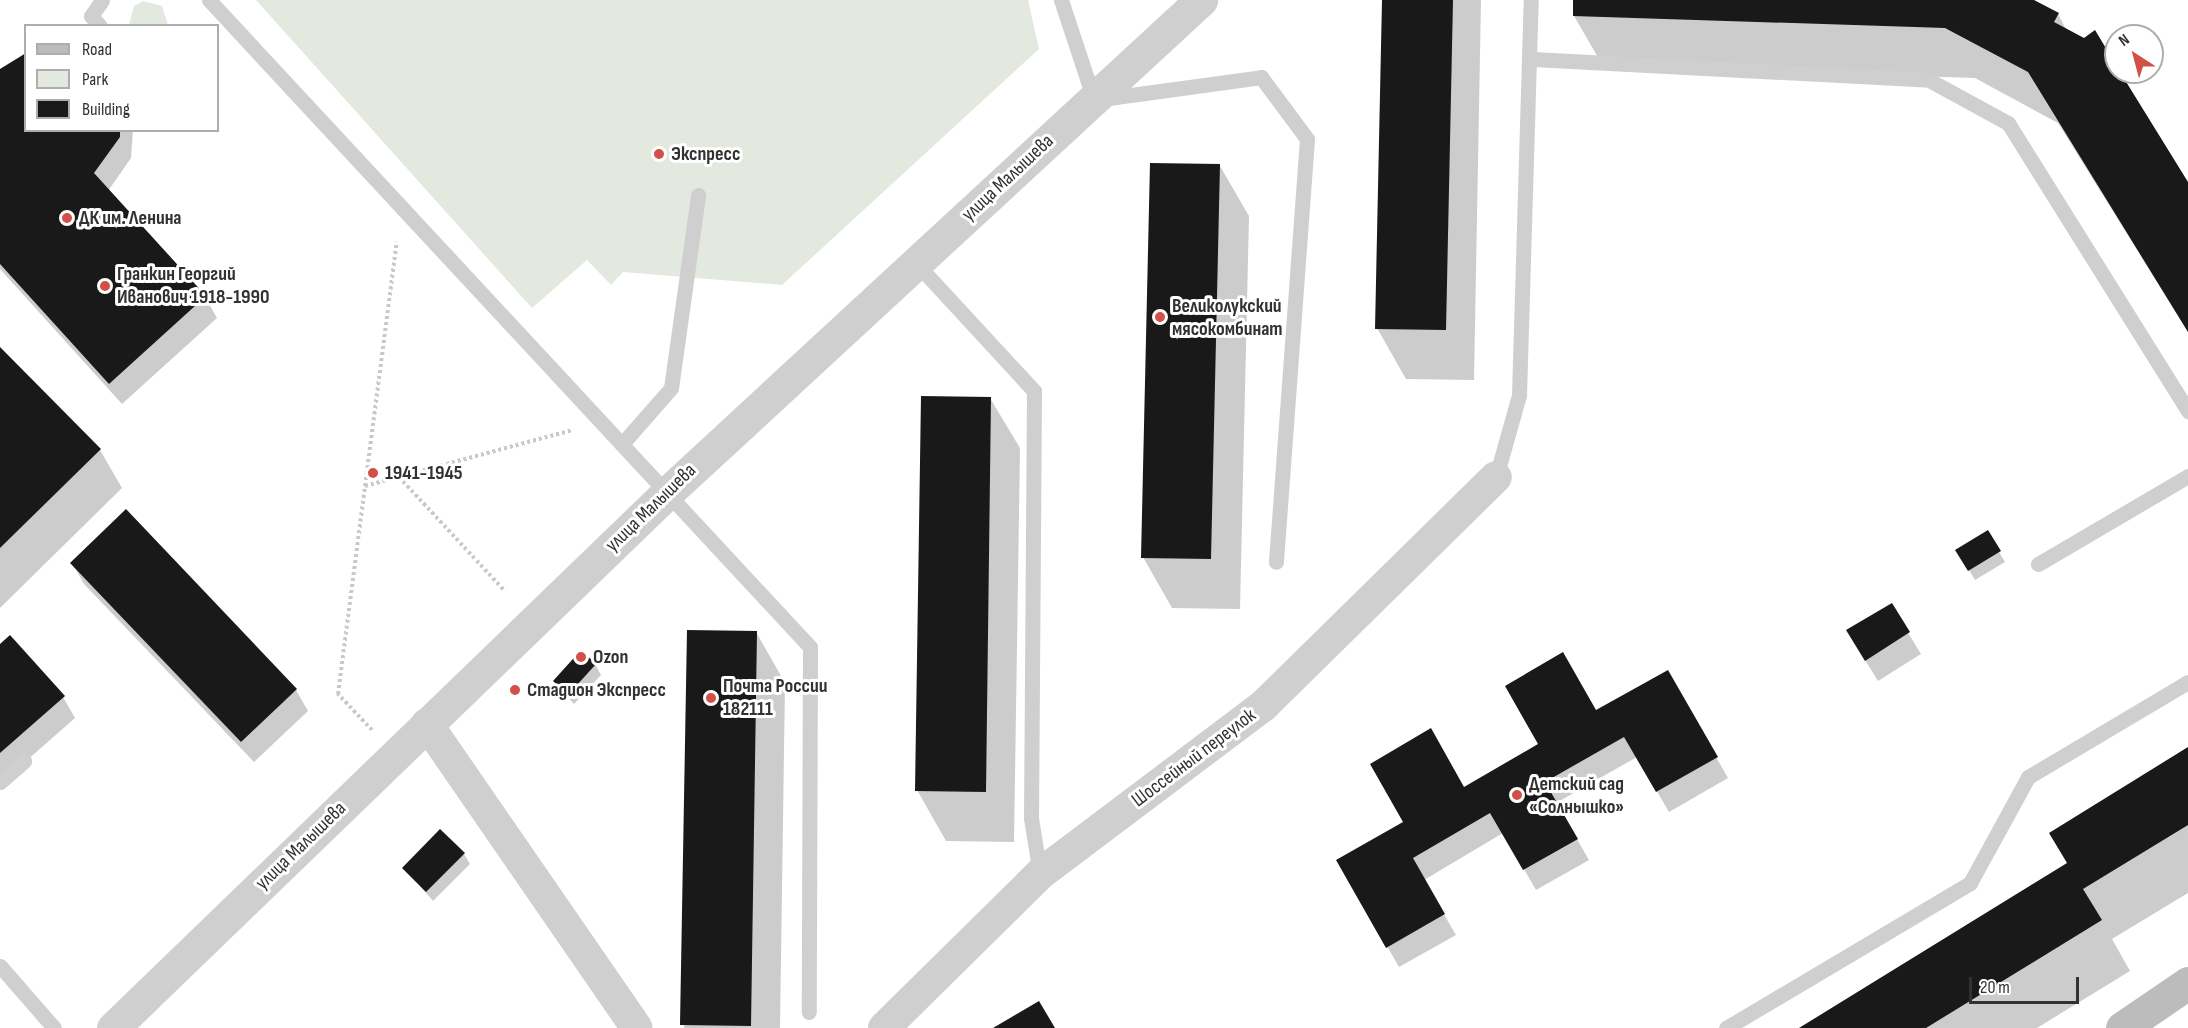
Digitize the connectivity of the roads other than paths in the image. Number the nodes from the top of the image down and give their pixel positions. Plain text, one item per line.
1 (102, 0) edge
2 (209, 0) edge
3 (1061, 0) edge
4 (1201, 0) edge
5 (1532, 0) edge
6 (98, 24) edge
7 (232, 25) junction
8 (219, 32) edge
9 (1533, 59) junction
10 (1094, 100) junction
11 (698, 195) dead end
12 (916, 263) junction
13 (2188, 411) edge
14 (622, 444) junction
15 (2188, 476) edge
16 (1496, 477) joint
17 (667, 493) junction
18 (1276, 562) dead end
19 (2038, 564) dead end
20 (2188, 682) edge
21 (427, 724) junction
22 (24, 761) dead end
23 (0, 782) edge
24 (1040, 874) junction
25 (0, 966) edge
26 (2188, 984) edge
27 (809, 1012) dead end
28 (54, 1028) edge
29 (113, 1028) edge
30 (637, 1028) edge
31 (884, 1028) edge
32 (1726, 1028) edge
33 (2122, 1028) edge

1 - 6 lane
2 - 7 lane
3 - 10 lane
4 - 10 street, улица Малышева
5 - 9 lane
7 - 8 lane
7 - 14 lane
9 - 13 lane
9 - 16 lane
10 - 12 street, улица Малышева
10 - 18 lane
11 - 14 lane
12 - 17 street, улица Малышева
12 - 24 lane
14 - 17 lane
15 - 19 lane
16 - 24 street, Шоссейный переулок
17 - 21 street, улица Малышева
17 - 27 lane
20 - 32 lane
21 - 29 street, улица Малышева
21 - 30 street
22 - 23 lane
24 - 31 street, Шоссейный переулок
25 - 28 lane
26 - 33 main road

